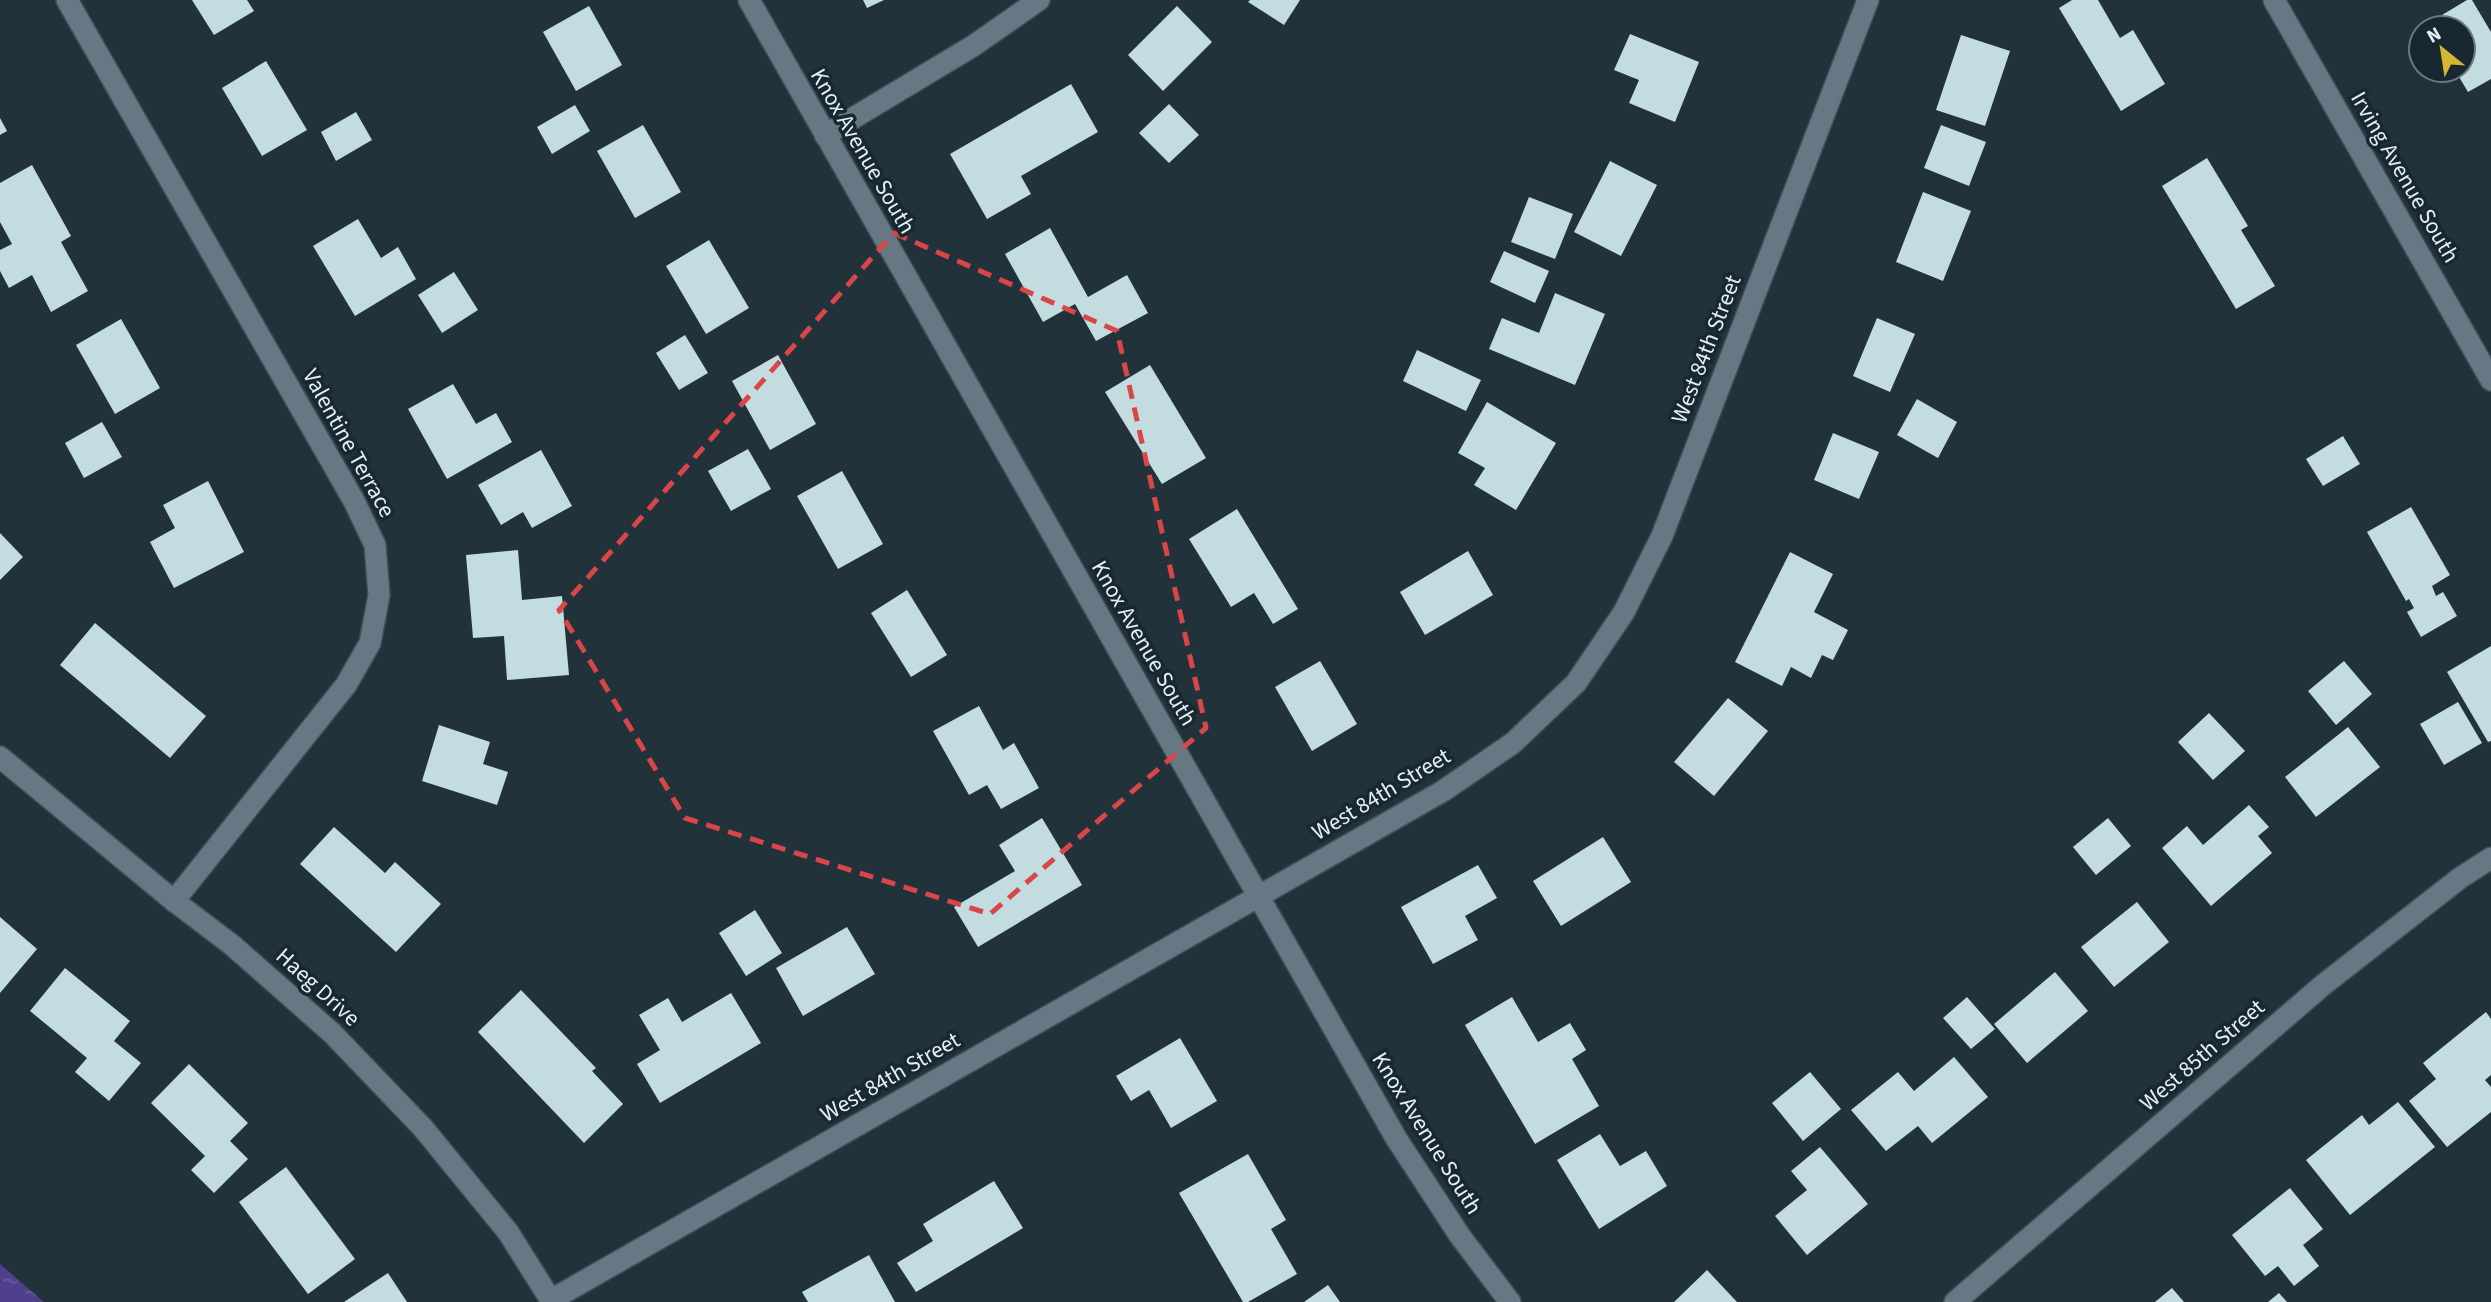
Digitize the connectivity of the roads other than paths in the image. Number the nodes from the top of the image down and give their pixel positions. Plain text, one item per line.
1 (67, 0) edge
2 (749, 0) edge
3 (1039, 0) edge
4 (1868, 0) edge
5 (2274, 0) edge
6 (825, 135) junction
7 (2491, 380) edge
8 (0, 757) edge
9 (2491, 858) edge
10 (1258, 897) junction
11 (174, 901) junction
12 (552, 1301) edge
13 (1510, 1302) edge
14 (1955, 1302) edge

1 - 11 street, Valentine Terrace
2 - 6 street, Knox Avenue South
3 - 6 street
4 - 10 street, West 84th Street
5 - 7 street, Irving Avenue South
6 - 10 street, Knox Avenue South
8 - 11 street, Haeg Drive
9 - 14 street, West 85th Street
10 - 12 street, West 84th Street
10 - 13 street, Knox Avenue South
11 - 12 street, Haeg Drive

